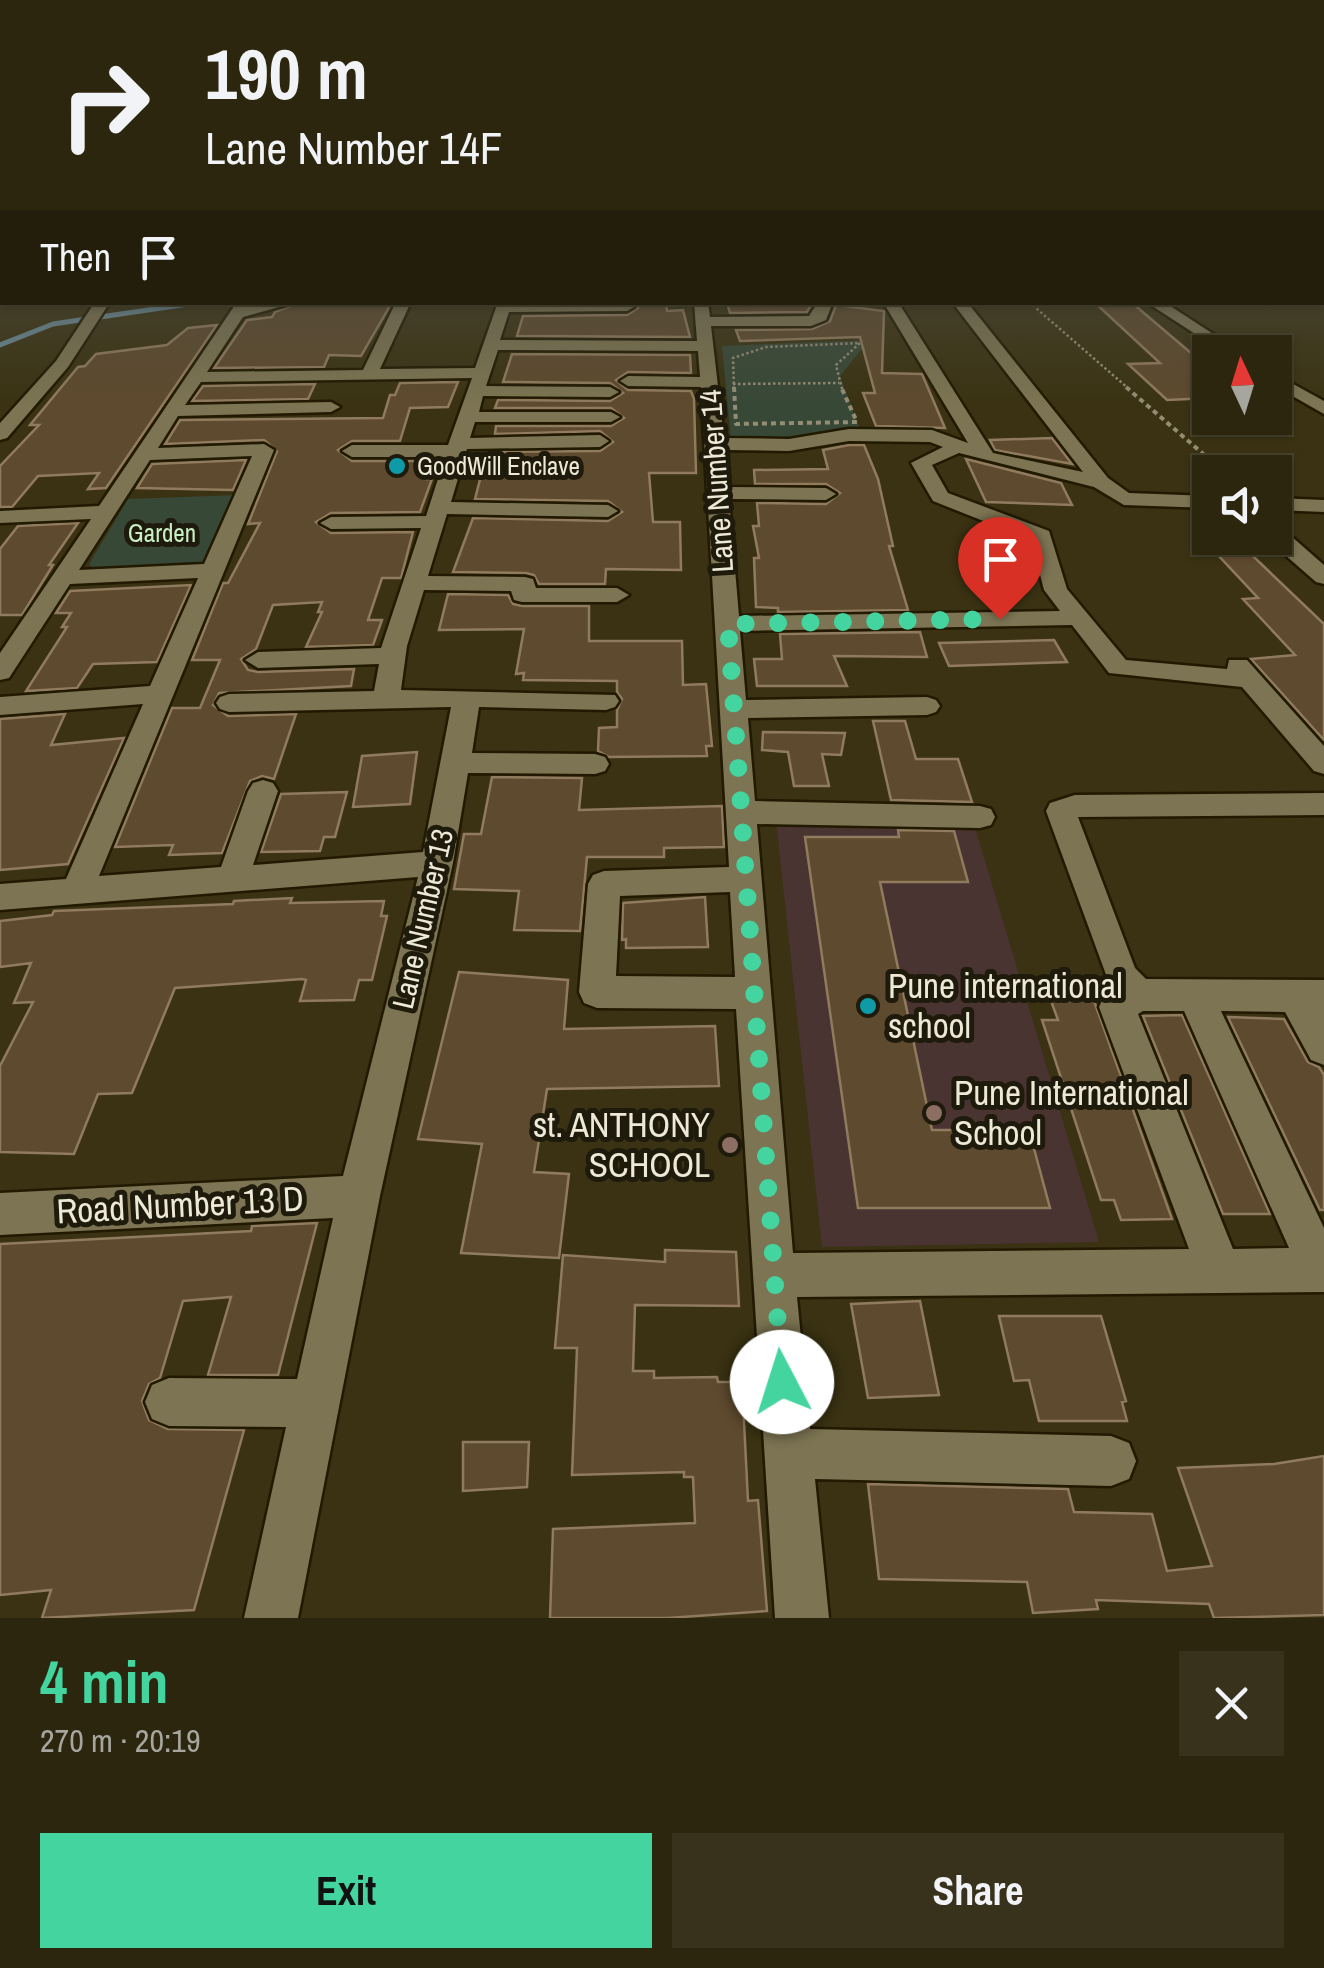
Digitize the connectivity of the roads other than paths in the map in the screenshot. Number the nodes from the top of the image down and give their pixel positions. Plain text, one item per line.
1 (101, 305) edge
2 (271, 305) edge
3 (403, 305) edge
4 (824, 305) edge
5 (892, 305) edge
6 (961, 305) edge
7 (628, 307) dead end
8 (1168, 307) edge
9 (499, 320) edge
10 (588, 325) dead end
11 (704, 325) edge
12 (624, 330) dead end
13 (1208, 335) edge
14 (369, 374) junction
15 (195, 377) junction
16 (628, 381) dead end
17 (478, 382) junction
18 (718, 383) junction
19 (1292, 389) edge
20 (610, 392) dead end
21 (331, 407) dead end
22 (1324, 409) edge
23 (20, 411) junction
24 (172, 411) junction
25 (0, 412) edge
26 (466, 416) junction
27 (610, 417) dead end
28 (0, 434) edge
29 (600, 441) dead end
30 (715, 444) junction
31 (455, 447) junction
32 (958, 448) junction
33 (352, 452) dead end
34 (144, 454) junction
35 (986, 457) junction
36 (1101, 482) junction
37 (718, 493) junction
38 (826, 494) dead end
39 (1192, 501) edge
40 (1292, 505) edge
41 (1324, 506) edge
42 (608, 511) dead end
43 (106, 512) junction
44 (435, 515) junction
45 (0, 517) edge
46 (331, 523) dead end
47 (1292, 549) edge
48 (213, 570) junction
49 (1324, 577) edge
50 (62, 578) junction
51 (414, 583) junction
52 (616, 595) dead end
53 (1078, 618) junction
54 (728, 624) junction
55 (392, 656) junction
56 (1230, 656) dead end
57 (258, 660) dead end
58 (0, 672) edge
59 (1249, 679) junction
60 (160, 694) junction
61 (461, 700) junction
62 (386, 701) junction
63 (606, 701) dead end
64 (229, 704) dead end
65 (0, 706) edge
66 (927, 706) dead end
67 (734, 709) junction
68 (455, 763) junction
69 (595, 764) dead end
70 (1324, 764) edge
71 (263, 791) dead end
72 (1324, 804) edge
73 (740, 812) junction
74 (980, 817) dead end
75 (437, 863) junction
76 (745, 879) junction
77 (232, 880) junction
78 (76, 892) junction
79 (0, 897) edge
80 (754, 993) junction
81 (1138, 995) junction
82 (1310, 996) edge
83 (1196, 997) junction
84 (1324, 1048) edge
85 (359, 1196) junction
86 (0, 1214) edge
87 (1322, 1270) edge
88 (1220, 1272) junction
89 (773, 1275) junction
90 (169, 1402) dead end
91 (316, 1404) junction
92 (788, 1452) junction
93 (1110, 1461) dead end
94 (271, 1618) edge
95 (802, 1618) edge

1 - 23 street
2 - 15 street
3 - 14 street
4 - 11 street
5 - 35 street
6 - 36 street
7 - 9 street
8 - 13 street
9 - 10 street
9 - 11 street
9 - 17 street
11 - 12 street
11 - 18 street, Lane Number 14
14 - 15 street
14 - 17 street
15 - 24 street
16 - 18 street
17 - 20 street
17 - 26 street
18 - 30 street, Lane Number 14
19 - 22 street
21 - 24 street
23 - 25 street
23 - 28 street
24 - 34 street
26 - 27 street
26 - 31 street
29 - 31 street
30 - 32 street
30 - 37 street, Lane Number 14
31 - 33 street
31 - 44 street
32 - 35 street
32 - 53 street
34 - 43 street
34 - 48 street
35 - 36 street
36 - 39 street
37 - 38 street
37 - 54 street, Lane Number 14
40 - 41 street
42 - 44 street
43 - 45 street
43 - 50 street
44 - 46 street
44 - 51 street
47 - 49 street
48 - 50 street
48 - 60 street
50 - 58 street
51 - 52 street
51 - 55 street
53 - 54 street
53 - 59 street
54 - 67 street, Lane Number 14
55 - 57 street
55 - 62 street
56 - 59 street
59 - 70 street
60 - 65 street
60 - 78 street
61 - 62 street
61 - 63 street
61 - 68 street, Lane Number 13
62 - 64 street
66 - 67 street
67 - 73 street, Lane Number 14
68 - 69 street
68 - 75 street, Lane Number 13
71 - 77 street
72 - 81 street
73 - 74 street
73 - 76 street, Lane Number 14
75 - 77 street
75 - 85 street, Lane Number 13
76 - 80 street, Lane Number 14
76 - 80 street
77 - 78 street
78 - 79 street
80 - 89 street, Lane Number 14
81 - 83 street
81 - 88 street
82 - 83 street
82 - 84 street
83 - 87 street
85 - 86 street, Road Number 13 D
85 - 91 street, Lane Number 13
87 - 88 street
88 - 89 street
89 - 92 street, Lane Number 14
90 - 91 street
91 - 94 street, Lane Number 13
92 - 93 street
92 - 95 street, Lane Number 14

